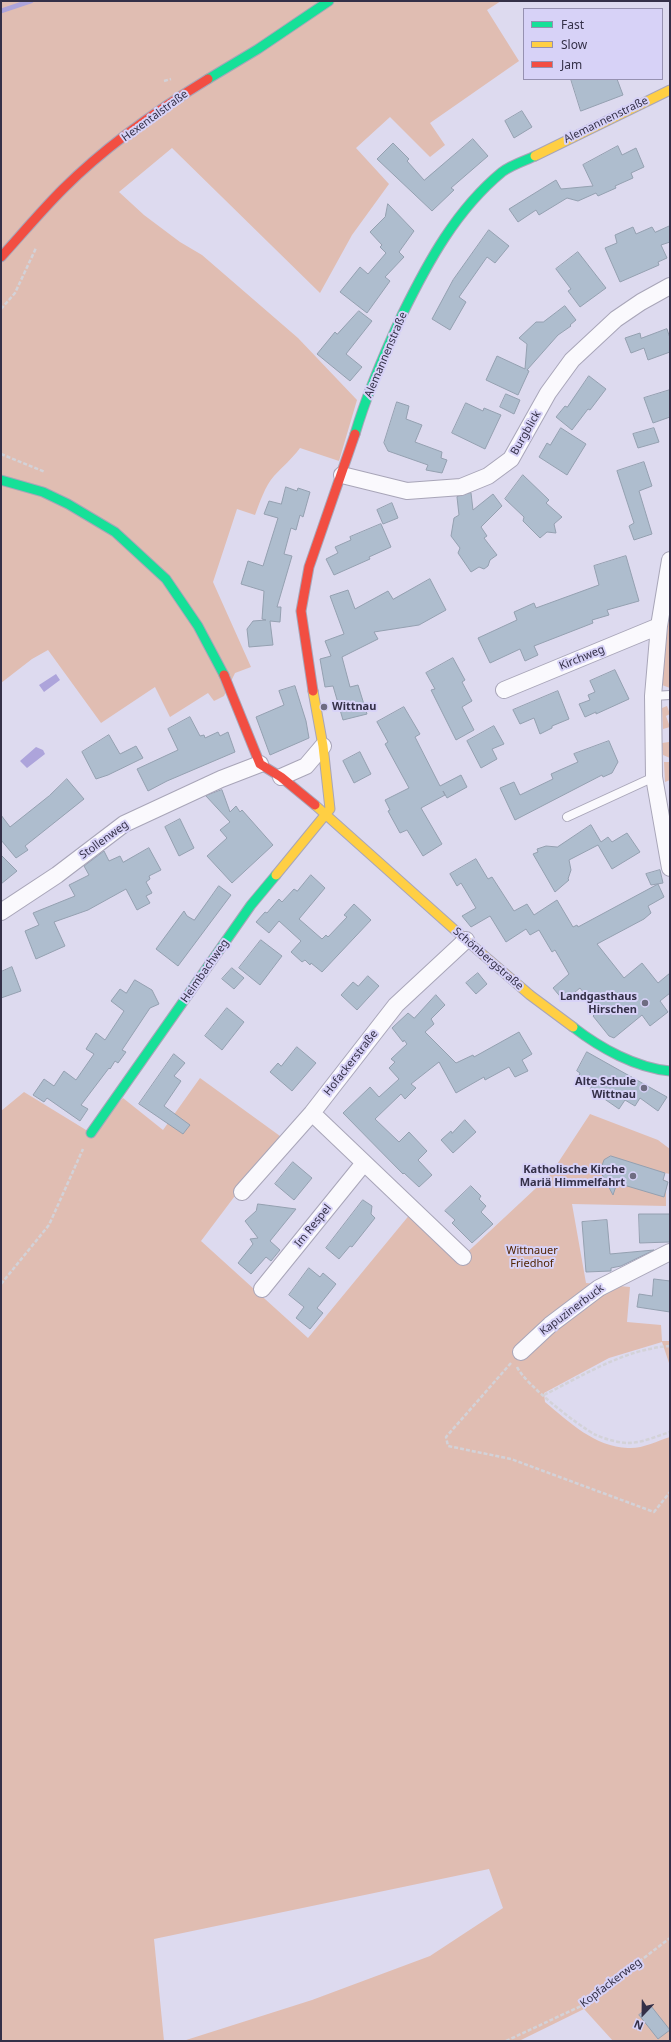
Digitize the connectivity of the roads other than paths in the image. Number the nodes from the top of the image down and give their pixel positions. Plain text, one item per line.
1 (329, 1) edge
2 (670, 90) edge
3 (1, 257) edge
4 (670, 286) edge
5 (342, 475) junction
6 (1, 480) edge
7 (670, 560) edge
8 (659, 626) junction
9 (504, 690) dead end
10 (670, 695) edge
11 (653, 696) junction
12 (322, 746) junction
13 (260, 764) junction
14 (281, 777) junction
15 (654, 777) junction
16 (326, 814) junction
17 (567, 817) dead end
18 (666, 821) edge
19 (670, 868) edge
20 (1, 912) edge
21 (466, 940) junction
22 (670, 1071) edge
23 (312, 1113) junction
24 (91, 1133) road end
25 (364, 1163) junction
26 (242, 1192) dead end
27 (670, 1252) edge
28 (463, 1257) dead end
29 (262, 1290) dead end
30 (521, 1352) road end

1 - 3 street, Hexentalstraße
2 - 5 street, Alemannenstraße
4 - 5 street, Burgblick
5 - 12 street, Alemannenstraße
6 - 13 street
7 - 8 street
8 - 9 street, Kirchweg
8 - 11 street
10 - 11 lane
11 - 15 street
12 - 14 street
12 - 16 street, Alemannenstraße
13 - 14 street, Schönbergstraße
13 - 20 street, Stollenweg
14 - 16 street, Schönbergstraße
15 - 17 lane
15 - 18 street
16 - 21 street, Schönbergstraße
16 - 24 street, Heimbachweg
18 - 19 street
21 - 22 street, Schönbergstraße
21 - 23 street, Hofackerstraße
23 - 25 street
23 - 26 street, Hofackerstraße
25 - 28 street
25 - 29 street, Im Respel
27 - 30 street, Kapuzinerbuck

